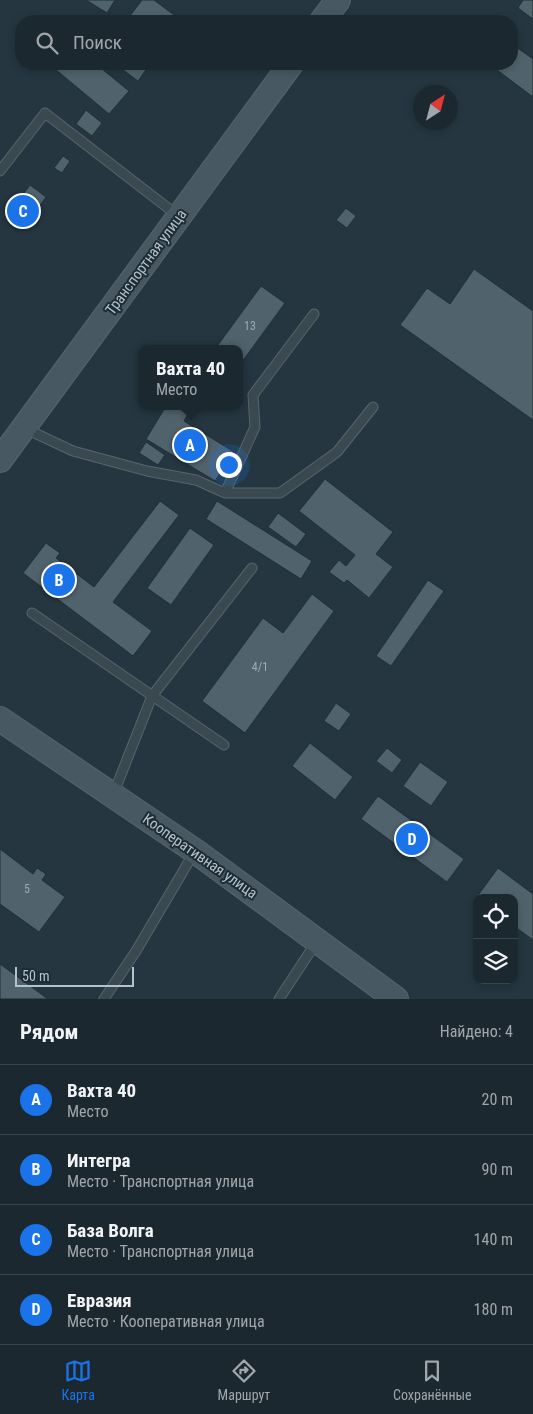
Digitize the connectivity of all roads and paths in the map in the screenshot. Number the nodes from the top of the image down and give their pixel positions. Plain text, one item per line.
1 (288, 70) edge
2 (0, 171) edge
3 (180, 217) junction
4 (314, 314) dead end
5 (373, 407) dead end
6 (24, 428) junction
7 (0, 460) edge
8 (225, 493) junction
9 (252, 568) dead end
10 (32, 613) dead end
11 (152, 696) junction
12 (0, 719) edge
13 (224, 745) dead end
14 (113, 795) junction
15 (195, 851) junction
16 (318, 941) junction
17 (104, 999) edge
18 (279, 999) edge
19 (396, 999) edge

1 - 3 street, Транспортная улица
2 - 3 lane
3 - 6 street, Транспортная улица
4 - 8 lane
5 - 8 lane
6 - 7 street, Транспортная улица
6 - 8 lane
9 - 11 lane
10 - 11 lane
11 - 13 lane
11 - 14 lane
12 - 14 street, Кооперативная улица
14 - 15 street, Кооперативная улица
15 - 16 street, Кооперативная улица
15 - 17 lane
16 - 18 lane
16 - 19 street, Кооперативная улица

